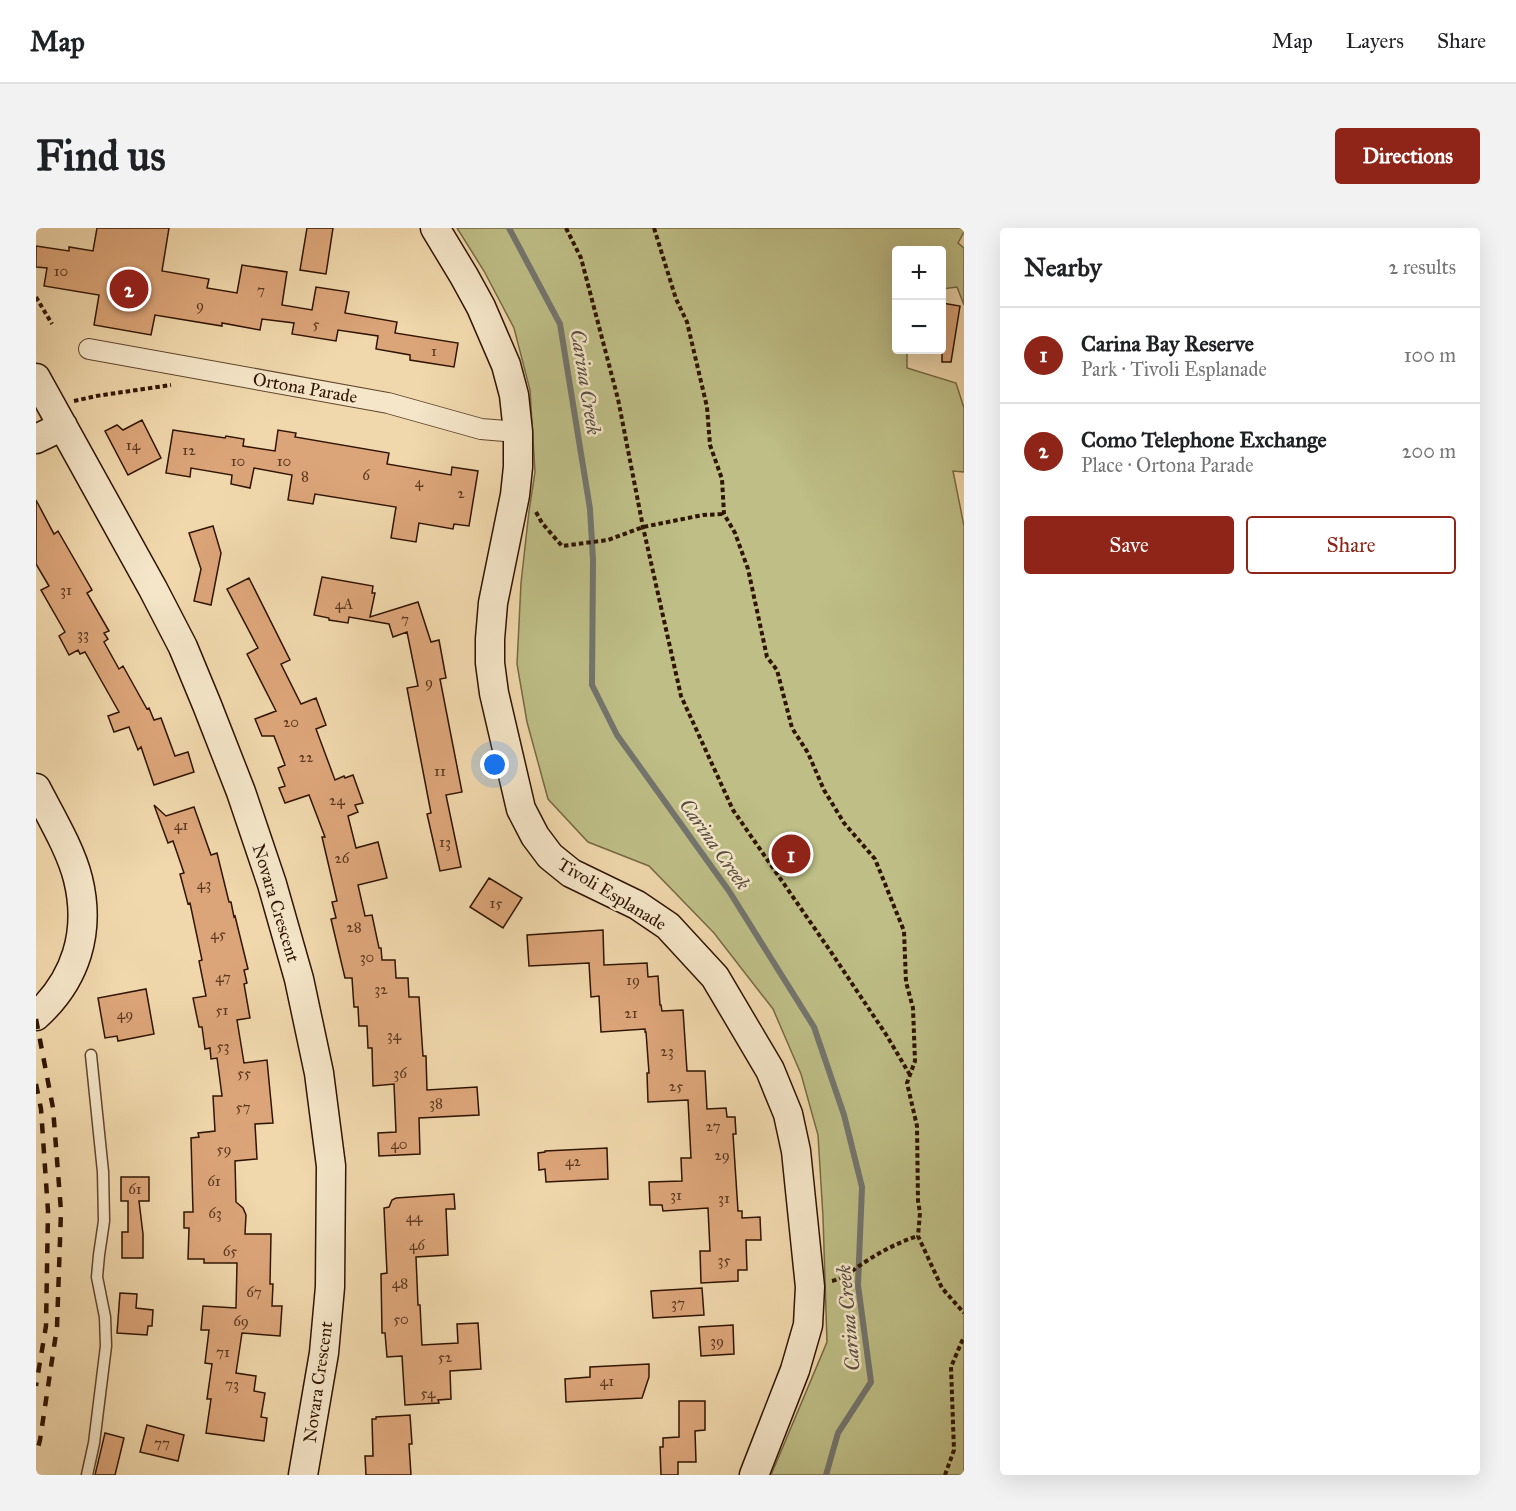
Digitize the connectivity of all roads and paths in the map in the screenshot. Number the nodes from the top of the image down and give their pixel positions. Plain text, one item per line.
1 (435, 228) edge
2 (566, 228) edge
3 (654, 228) edge
4 (36, 297) edge
5 (52, 324) dead end
6 (89, 349) dead end
7 (180, 366) junction
8 (36, 378) edge
9 (85, 398) dead end
10 (63, 426) junction
11 (518, 432) junction
12 (36, 439) edge
13 (515, 495) junction
14 (724, 514) junction
15 (643, 527) junction
16 (36, 788) edge
17 (36, 1016) edge
18 (91, 1055) dead end
19 (910, 1076) junction
20 (918, 1236) junction
21 (841, 1279) dead end
22 (964, 1313) edge
23 (964, 1339) edge
24 (87, 1475) edge
25 (303, 1475) edge
26 (754, 1475) edge
27 (945, 1475) edge

1 - 11 street, Tivoli Esplanade
2 - 15 path
3 - 14 path
4 - 5 path
6 - 7 street, Ortona Parade
7 - 9 path
7 - 11 street, Ortona Parade
8 - 10 street, Novara Crescent
10 - 12 street
10 - 25 street, Novara Crescent
11 - 13 street, Tivoli Esplanade
13 - 15 path
13 - 26 street, Tivoli Esplanade
14 - 15 path
14 - 19 path
15 - 19 path
16 - 17 street
18 - 24 lane
19 - 20 path
20 - 21 path
20 - 22 path
23 - 27 path

